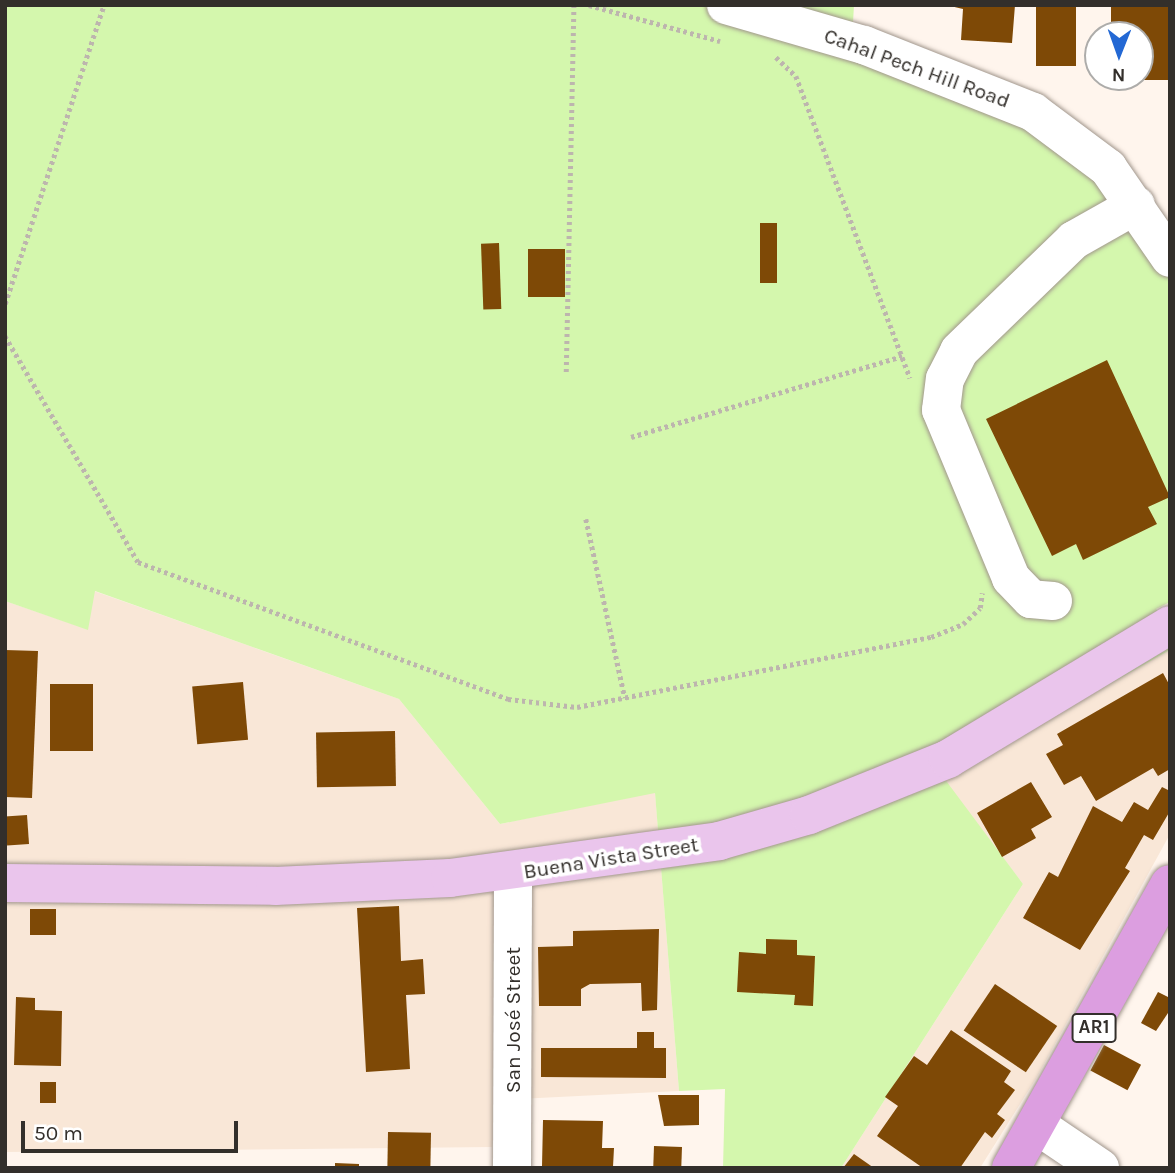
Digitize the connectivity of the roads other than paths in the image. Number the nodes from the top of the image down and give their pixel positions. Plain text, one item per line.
1 (725, 24) edge
2 (1136, 205) junction
3 (1170, 258) edge
4 (1053, 601) dead end
5 (1168, 627) edge
6 (513, 872) junction
7 (5, 883) edge
8 (1170, 884) edge
9 (1038, 1126) junction
10 (512, 1168) edge
11 (1011, 1168) edge
12 (1100, 1168) edge

1 - 2 street, Cahal Pech Hill Road
2 - 3 street, Cahal Pech Hill Road
2 - 4 street
5 - 6 main road, Buena Vista Street
6 - 7 main road, Buena Vista Street
6 - 10 street, San José Street
8 - 9 highway, AR1
9 - 11 highway, AR1
9 - 12 street

